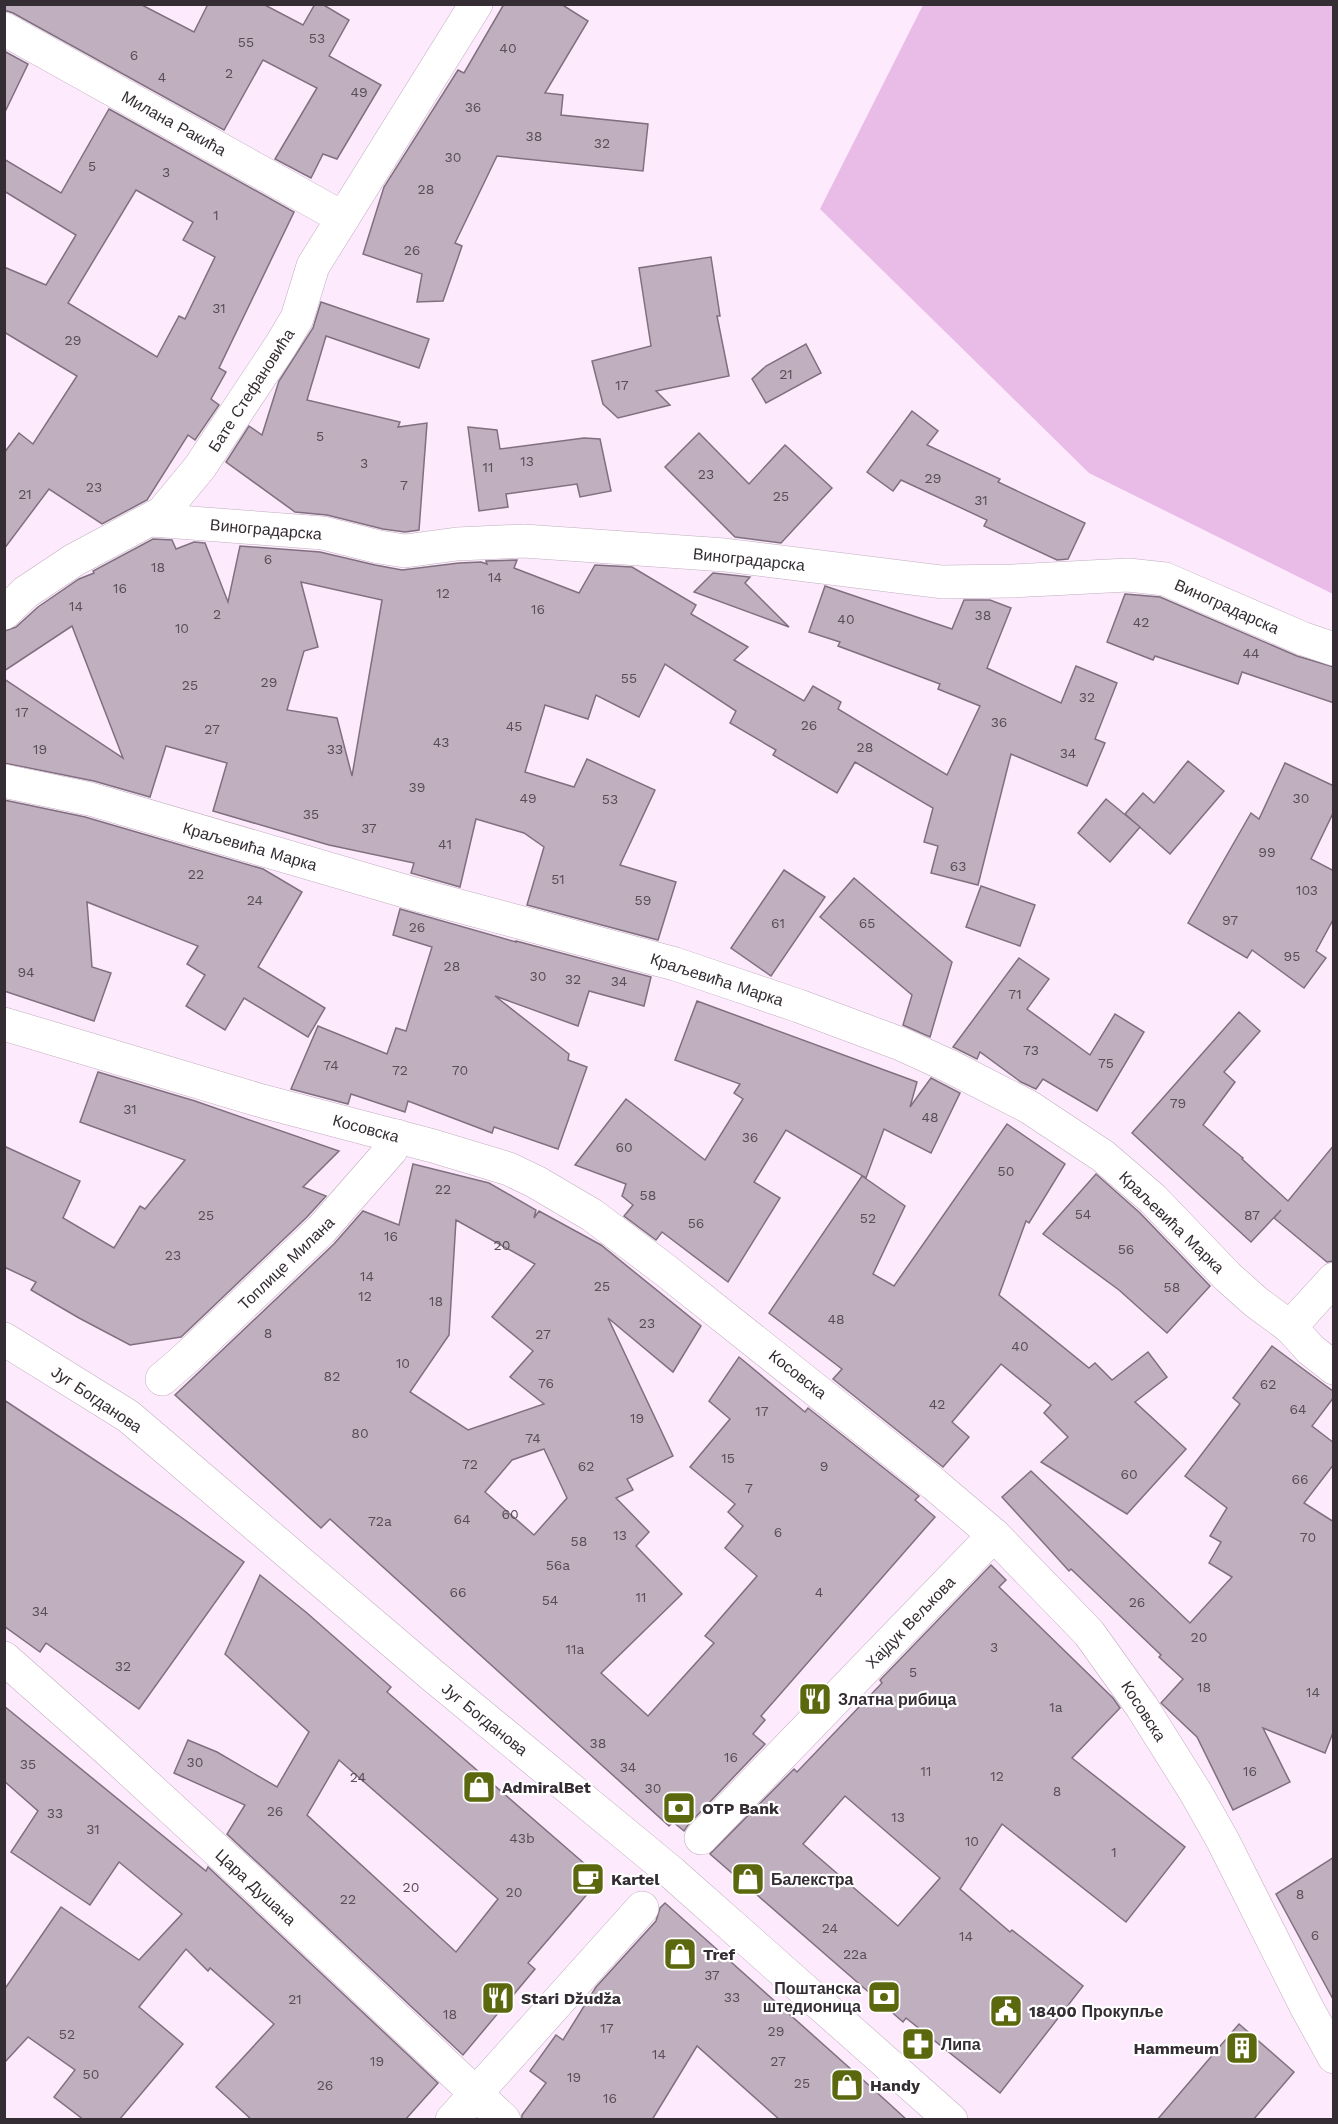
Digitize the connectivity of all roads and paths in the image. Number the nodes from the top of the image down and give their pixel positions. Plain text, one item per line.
1 (476, 4) edge
2 (4, 29) edge
3 (343, 218) junction
4 (152, 520) junction
5 (4, 614) edge
6 (1334, 649) edge
7 (4, 781) edge
8 (4, 1024) edge
9 (397, 1136) junction
10 (1334, 1279) edge
11 (1290, 1327) junction
12 (4, 1339) edge
13 (1334, 1368) edge
14 (162, 1379) dead end
15 (994, 1535) junction
16 (4, 1658) edge
17 (701, 1838) dead end
18 (642, 1908) dead end
19 (1334, 2057) edge
20 (475, 2094) junction
21 (452, 2120) edge
22 (504, 2120) edge
23 (951, 2120) edge

1 - 3 street, Бате Стефановића
2 - 3 street, Милана Ракића
3 - 4 street, Бате Стефановића
4 - 5 street, Бате Стефановића
4 - 6 street, Виноградарска
7 - 11 street, Краљевића Марка
8 - 9 street, Косовска
9 - 14 street, Топлице Милана
9 - 15 street, Косовска
10 - 11 street
11 - 13 street, Краљевића Марка
12 - 23 street, Југ Богданова
15 - 17 street, Хајдук Вељкова
15 - 19 street, Косовска
16 - 20 street, Цара Душана
18 - 20 street
20 - 21 street
20 - 22 street, Цара Душана

